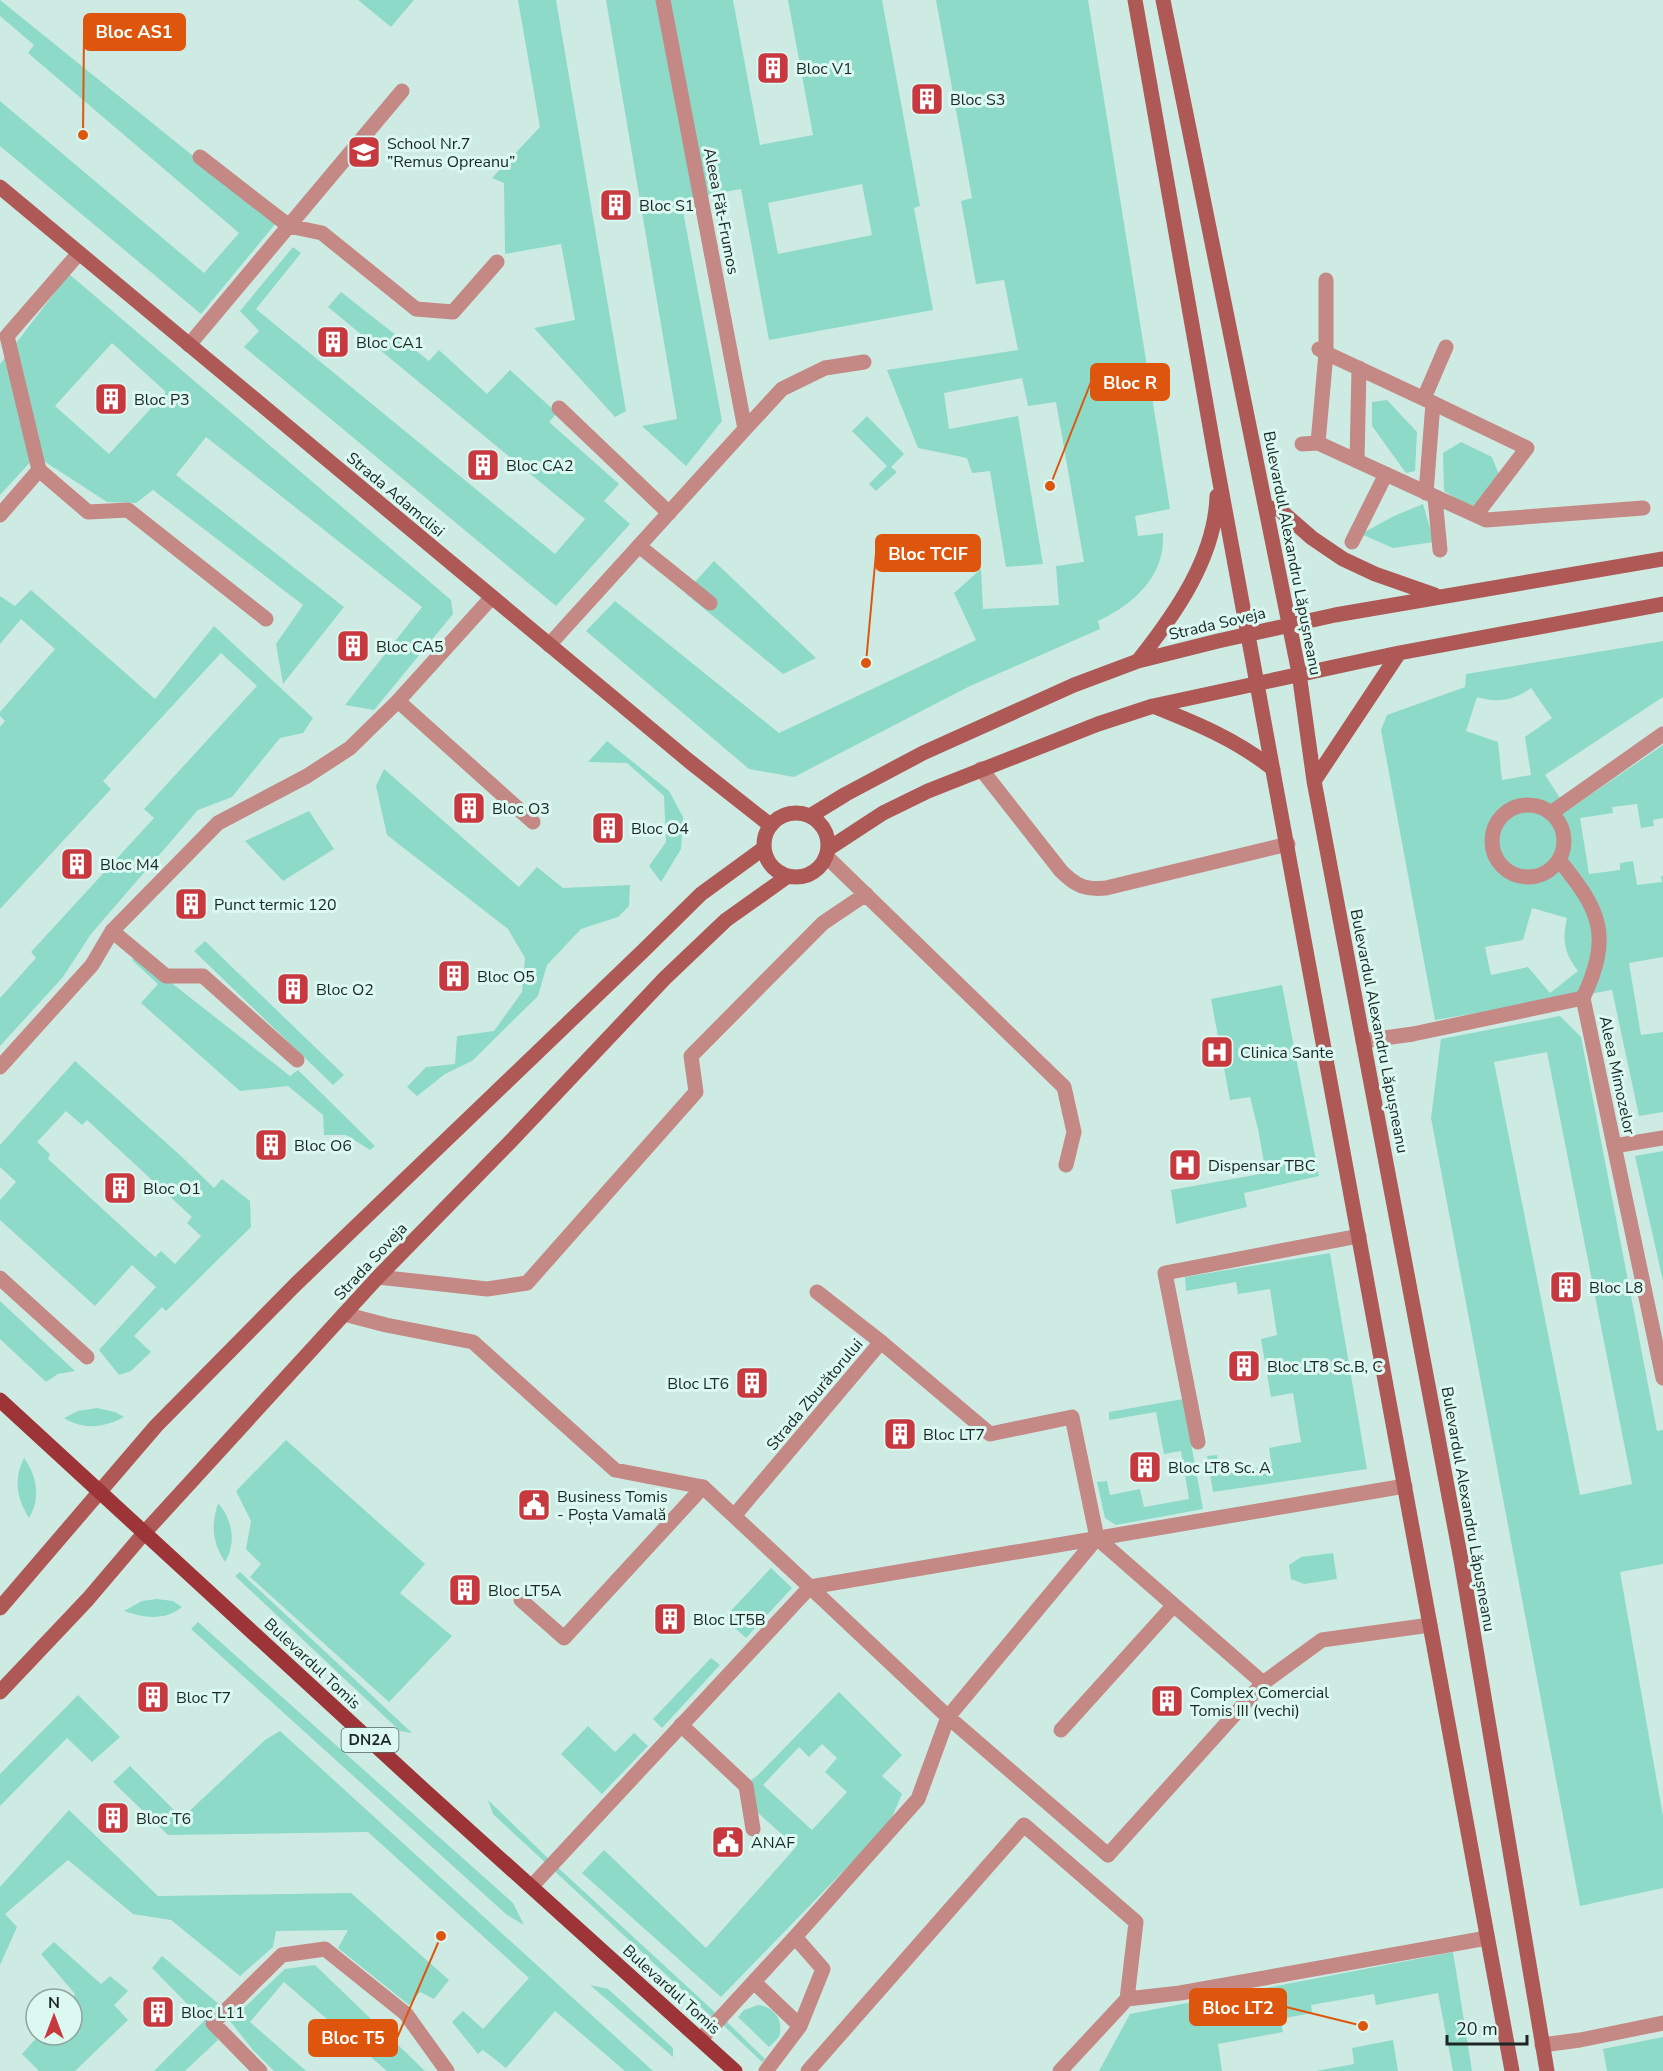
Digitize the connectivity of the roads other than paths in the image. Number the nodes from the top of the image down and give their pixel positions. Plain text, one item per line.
1 (663, 0) edge
2 (1135, 0) edge
3 (1163, 0) edge
4 (402, 91) dead end
5 (200, 157) dead end
6 (0, 187) edge
7 (289, 226) junction
8 (79, 253) junction
9 (497, 262) dead end
10 (1326, 280) dead end
11 (189, 345) junction
12 (1446, 347) dead end
13 (1322, 350) junction
14 (864, 362) dead end
15 (1359, 368) junction
16 (1429, 400) junction
17 (559, 408) dead end
18 (745, 429) junction
19 (1318, 443) junction
20 (1302, 444) dead end
21 (1216, 461) junction
22 (1357, 461) junction
23 (39, 470) junction
24 (1386, 474) junction
25 (1431, 495) junction
26 (1266, 507) junction
27 (1644, 508) dead end
28 (669, 513) junction
29 (0, 515) edge
30 (1476, 515) junction
31 (1352, 542) dead end
32 (639, 546) junction
33 (1440, 550) dead end
34 (1663, 559) edge
35 (1438, 596) junction
36 (492, 597) junction
37 (710, 603) dead end
38 (1663, 604) edge
39 (266, 619) dead end
40 (1290, 624) junction
41 (1249, 634) junction
42 (549, 645) junction
43 (1399, 653) junction
44 (1138, 661) junction
45 (1299, 673) junction
46 (1258, 682) junction
47 (399, 701) junction
48 (1153, 706) junction
49 (1663, 734) edge
50 (981, 769) junction
51 (1273, 769) junction
52 (1314, 781) junction
53 (1551, 813) junction
54 (810, 816) junction
55 (533, 822) dead end
56 (770, 825) junction
57 (1288, 844) junction
58 (764, 848) junction
59 (827, 853) junction
60 (1559, 860) junction
61 (788, 876) junction
62 (866, 894) junction
63 (112, 931) junction
64 (1583, 998) junction
65 (1363, 1041) junction
66 (297, 1060) dead end
67 (0, 1066) edge
68 (1663, 1138) edge
69 (1614, 1146) junction
70 (1066, 1166) dead end
71 (1359, 1236) junction
72 (378, 1277) junction
73 (0, 1278) edge
74 (817, 1292) dead end
75 (344, 1314) junction
76 (881, 1342) junction
77 (87, 1357) dead end
78 (1663, 1378) edge
79 (0, 1400) edge
80 (1198, 1442) dead end
81 (1405, 1486) junction
82 (703, 1487) junction
83 (100, 1491) junction
84 (734, 1516) junction
85 (145, 1532) junction
86 (1097, 1538) junction
87 (810, 1587) junction
88 (521, 1599) dead end
89 (1174, 1605) junction
90 (0, 1608) edge
91 (1430, 1625) junction
92 (1263, 1683) junction
93 (0, 1692) edge
94 (948, 1717) junction
95 (681, 1725) junction
96 (1061, 1730) dead end
97 (753, 1829) dead end
98 (532, 1886) junction
99 (795, 1937) junction
100 (1487, 1938) junction
101 (754, 1982) junction
102 (1127, 1999) junction
103 (1663, 2023) edge
104 (800, 2026) junction
105 (701, 2039) junction
106 (1542, 2046) junction
107 (260, 2071) edge
108 (447, 2071) edge
109 (735, 2071) edge
110 (766, 2071) edge
111 (808, 2071) edge
112 (1060, 2071) edge
113 (1512, 2071) edge
114 (1547, 2071) edge

1 - 18 street, Aleea Făt-Frumos
2 - 21 main road
3 - 26 main road, Bulevardul Alexandru Lăpușneanu
4 - 7 street
5 - 7 street
6 - 8 main road, Strada Adamclisi
7 - 9 street
7 - 11 street
8 - 11 main road, Strada Adamclisi
8 - 23 street
10 - 13 street
11 - 36 main road, Strada Adamclisi
12 - 16 street
13 - 15 street
13 - 19 street
14 - 18 street
15 - 16 street
15 - 22 street
16 - 25 street
16 - 30 street
17 - 28 street
18 - 28 street
19 - 20 street
19 - 22 street
21 - 41 main road
21 - 44 main road
22 - 24 street
23 - 29 street
23 - 39 street
24 - 25 street
24 - 31 street
25 - 30 street
25 - 33 street
26 - 35 main road
26 - 40 main road, Bulevardul Alexandru Lăpușneanu
27 - 30 street
28 - 32 street
32 - 37 street
32 - 42 street
34 - 35 main road, Strada Soveja
35 - 40 main road, Strada Soveja
36 - 42 main road, Strada Adamclisi
36 - 47 street
38 - 43 main road
40 - 41 main road, Strada Soveja
40 - 45 main road, Bulevardul Alexandru Lăpușneanu
41 - 44 main road, Strada Soveja
41 - 46 main road
42 - 56 main road, Strada Adamclisi
43 - 45 main road
43 - 52 main road
44 - 54 main road, Strada Soveja
45 - 46 main road
45 - 52 main road, Bulevardul Alexandru Lăpușneanu
46 - 48 main road
46 - 51 main road
47 - 55 street
47 - 63 street
48 - 50 main road
48 - 51 main road
49 - 53 street
50 - 57 street
50 - 59 main road
51 - 57 main road
52 - 65 main road, Bulevardul Alexandru Lăpușneanu
53 - 60 street
53 - 60 street
54 - 56 main road
54 - 59 main road
56 - 58 main road
57 - 71 main road
58 - 61 main road
58 - 83 main road, Strada Soveja
59 - 61 main road
59 - 62 street
60 - 64 street
61 - 72 main road, Strada Soveja
62 - 70 street
62 - 72 street
63 - 66 street
63 - 67 street
64 - 65 street, Aleea Mimozelor
64 - 69 street, Aleea Mimozelor
65 - 106 main road, Bulevardul Alexandru Lăpușneanu
68 - 69 street
69 - 78 street, Aleea Mimozelor
71 - 80 street
71 - 81 main road
72 - 75 main road, Strada Soveja
73 - 77 street
74 - 76 street
75 - 82 street
75 - 85 main road, Strada Soveja
76 - 84 street, Strada Zburătorului
76 - 86 street, Strada Zburătorului
79 - 83 main road, Bulevardul Tomis / DN2A
81 - 86 street
81 - 91 main road
82 - 84 street
82 - 88 street
83 - 85 main road, Bulevardul Tomis / DN2A
83 - 90 main road, Strada Soveja
84 - 87 street
85 - 93 main road, Strada Soveja
85 - 98 main road, Bulevardul Tomis / DN2A
86 - 87 street
86 - 89 street
86 - 94 street
87 - 94 street
87 - 95 street
89 - 92 street
89 - 96 street
91 - 92 street
91 - 100 main road
92 - 94 street
94 - 99 street
95 - 97 street
95 - 98 street
98 - 105 main road, Bulevardul Tomis / DN2A
99 - 101 street
99 - 104 street
100 - 102 street
100 - 113 main road
101 - 104 street
101 - 105 street
102 - 111 street
102 - 112 street
103 - 106 street
104 - 110 street
105 - 109 main road, Bulevardul Tomis / DN2A
106 - 114 main road, Bulevardul Alexandru Lăpușneanu
107 - 108 street

